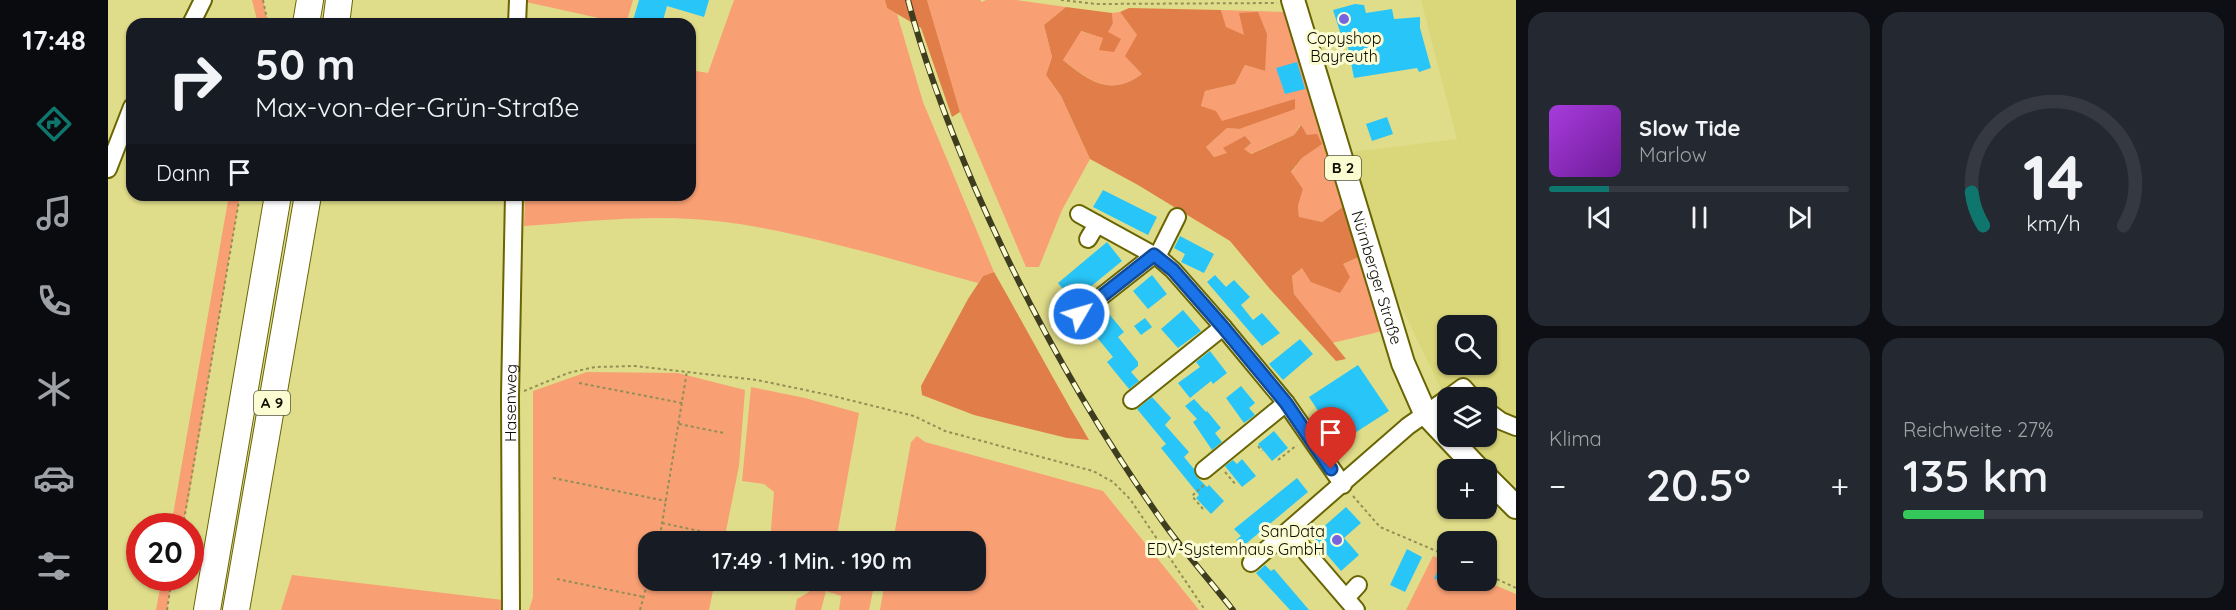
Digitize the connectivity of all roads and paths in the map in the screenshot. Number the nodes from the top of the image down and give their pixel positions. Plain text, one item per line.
1 (203, 0) edge
2 (262, 0) edge
3 (310, 0) edge
4 (339, 0) edge
5 (518, 0) edge
6 (1061, 0) edge
7 (1082, 0) edge
8 (1294, 2) edge
9 (1086, 3) junction
10 (194, 18) edge
11 (266, 18) edge
12 (307, 18) edge
13 (337, 18) edge
14 (517, 18) edge
15 (126, 122) edge
16 (108, 169) edge
17 (239, 201) edge
18 (277, 201) edge
19 (307, 201) edge
20 (514, 201) edge
21 (1079, 214) dead end
22 (1177, 217) dead end
23 (1155, 256) junction
24 (1079, 314) dead end
25 (1223, 327) junction
26 (687, 370) junction
27 (579, 383) dead end
28 (510, 396) junction
29 (1132, 400) dead end
30 (682, 403) junction
31 (1286, 403) junction
32 (1437, 405) edge
33 (1425, 413) junction
34 (1497, 418) edge
35 (679, 424) junction
36 (1516, 427) edge
37 (724, 433) dead end
38 (1308, 436) junction
39 (1469, 459) edge
40 (1278, 460) dead end
41 (1210, 465) junction
42 (553, 478) dead end
43 (1236, 485) dead end
44 (1343, 485) junction
45 (1497, 488) edge
46 (666, 501) junction
47 (1516, 507) edge
48 (1203, 509) dead end
49 (185, 513) edge
50 (662, 523) junction
51 (661, 531) edge
52 (699, 531) edge
53 (1289, 532) junction
54 (1437, 551) edge
55 (1251, 564) dead end
56 (557, 579) dead end
57 (1497, 579) edge
58 (1358, 585) dead end
59 (1516, 588) edge
60 (170, 591) edge
61 (645, 591) edge
62 (644, 597) junction
63 (1351, 604) edge
64 (167, 610) edge
65 (207, 610) edge
66 (236, 610) edge
67 (511, 610) edge
68 (640, 610) edge
69 (1205, 610) edge

1 - 10 street
2 - 11 path
3 - 12 highway
4 - 13 highway
5 - 14 street
6 - 9 path
7 - 9 path
8 - 9 path
8 - 33 main road, Nürnberger Straße / B 2
15 - 16 street
17 - 49 path
18 - 65 highway, A 9
19 - 66 highway, A 9
20 - 28 street, Hasenweg
21 - 23 street
22 - 23 street
23 - 24 street
23 - 25 street
25 - 29 street
25 - 31 street
26 - 28 path
26 - 30 path
26 - 69 path
27 - 30 path
28 - 67 street, Hasenweg
30 - 35 path
31 - 38 street
31 - 41 street
32 - 33 street
33 - 39 main road, Nürnberger Straße / B 2
33 - 44 street
34 - 36 street
35 - 37 path
35 - 46 path
38 - 40 path
38 - 44 street
41 - 43 path
41 - 48 path
42 - 46 path
44 - 53 street
44 - 54 path
45 - 47 main road
46 - 50 path
50 - 51 path
50 - 52 path
53 - 55 street
53 - 63 street
56 - 62 path
57 - 59 path
58 - 63 street
60 - 64 path
61 - 62 path
62 - 68 path

